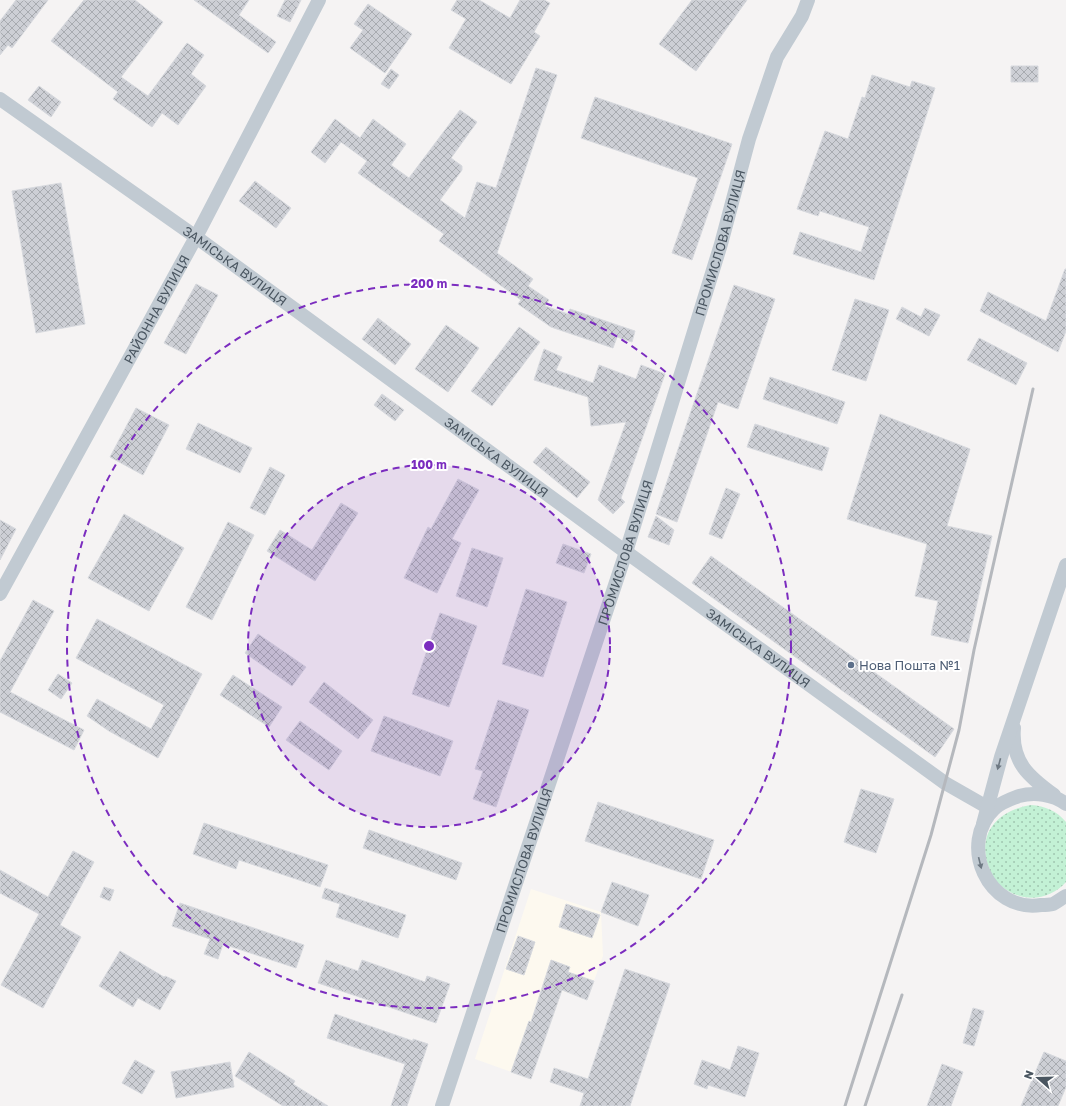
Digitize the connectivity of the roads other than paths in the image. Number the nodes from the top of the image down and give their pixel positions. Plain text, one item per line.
1 (319, 0) edge
2 (808, 0) edge
3 (0, 100) edge
4 (196, 237) junction
5 (626, 552) junction
6 (1066, 565) edge
7 (0, 594) edge
8 (1015, 714) junction
9 (1064, 802) edge
10 (991, 808) junction
11 (1066, 896) edge
12 (1059, 903) edge
13 (442, 1106) edge

1 - 4 street, РАЙОННА ВУЛИЦЯ
2 - 5 street, ПРОМИСЛОВА ВУЛИЦЯ
3 - 4 street, ЗАМІСЬКА ВУЛИЦЯ
4 - 5 street, ЗАМІСЬКА ВУЛИЦЯ
4 - 7 street, РАЙОННА ВУЛИЦЯ
5 - 10 street, ЗАМІСЬКА ВУЛИЦЯ
5 - 13 street, ПРОМИСЛОВА ВУЛИЦЯ
6 - 8 street
8 - 9 street
8 -> 10 street
9 - 10 street
10 -> 12 street
11 - 12 street

